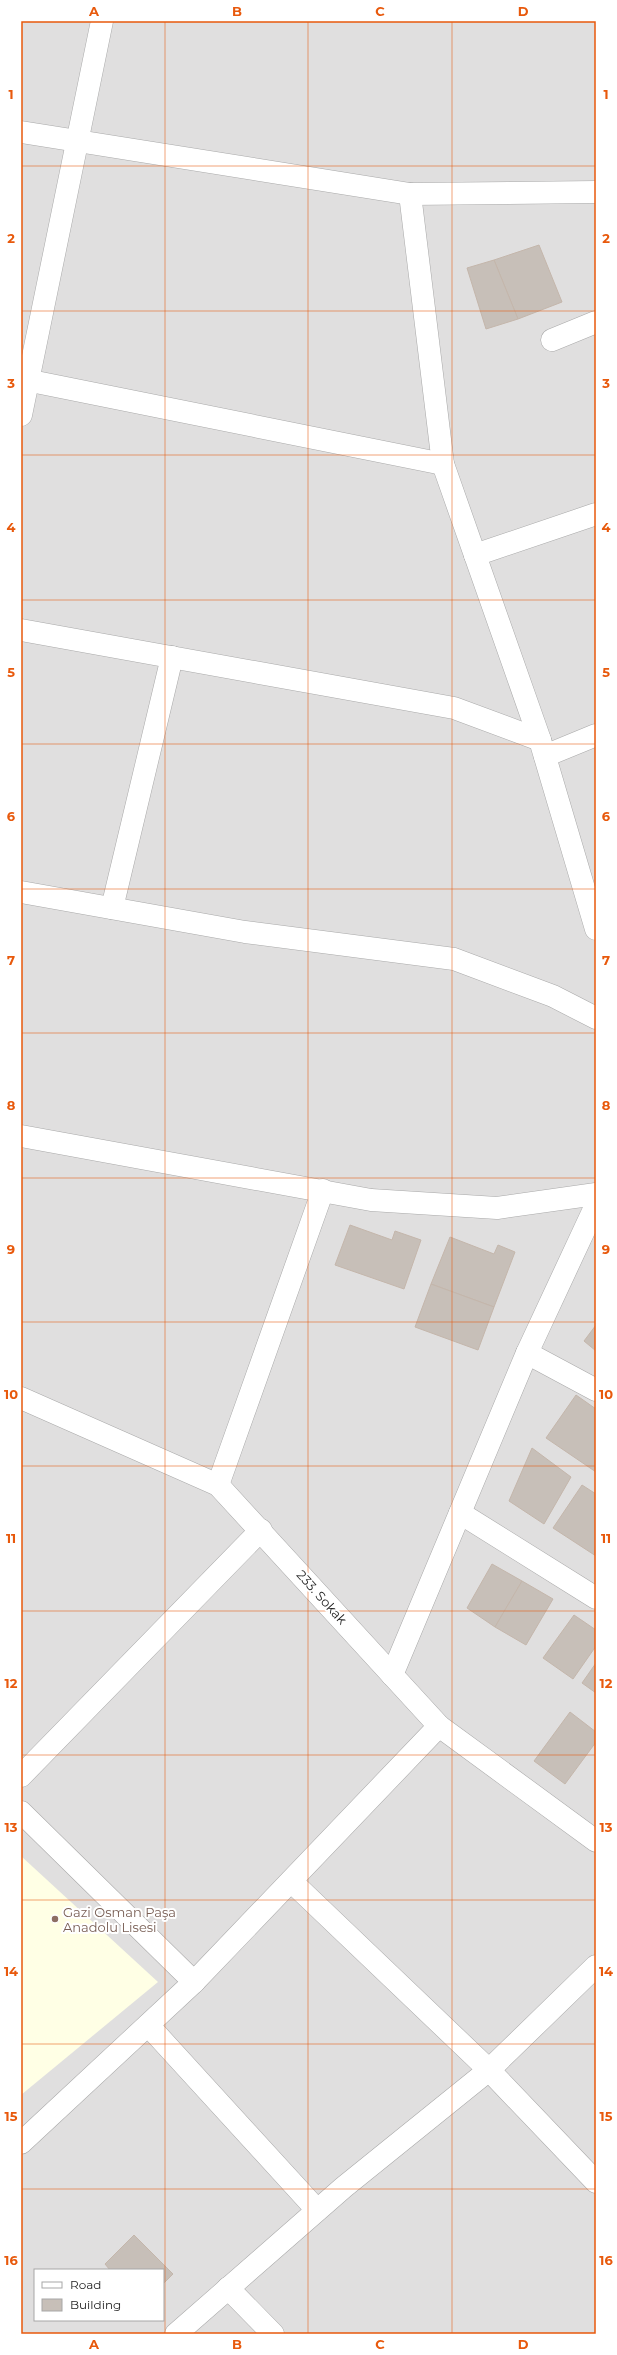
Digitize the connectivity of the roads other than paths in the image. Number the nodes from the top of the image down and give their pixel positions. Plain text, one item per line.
1 (102, 21) edge
2 (21, 132) edge
3 (76, 141) junction
4 (596, 192) edge
5 (410, 194) junction
6 (596, 322) edge
7 (552, 340) dead end
8 (24, 379) edge
9 (21, 415) edge
10 (443, 464) junction
11 (596, 514) edge
12 (475, 555) junction
13 (21, 630) edge
14 (172, 657) junction
15 (596, 735) edge
16 (542, 748) junction
17 (21, 892) edge
18 (112, 908) junction
19 (595, 923) edge
20 (596, 1018) edge
21 (21, 1136) edge
22 (323, 1190) junction
23 (596, 1194) edge
24 (596, 1205) edge
25 (527, 1353) junction
26 (596, 1390) edge
27 (22, 1399) edge
28 (218, 1485) junction
29 (460, 1513) junction
30 (261, 1530) junction
31 (596, 1598) edge
32 (392, 1675) junction
33 (439, 1726) junction
34 (21, 1776) edge
35 (21, 1812) edge
36 (596, 1841) edge
37 (291, 1881) junction
38 (596, 1966) edge
39 (194, 1982) junction
40 (148, 2026) junction
41 (489, 2070) junction
42 (21, 2143) edge
43 (596, 2182) edge
44 (317, 2210) junction
45 (228, 2288) junction
46 (176, 2334) edge
47 (273, 2334) edge

1 - 3 street
2 - 3 street
3 - 5 street
3 - 8 street
4 - 5 street
5 - 10 street
6 - 7 street
8 - 9 street
8 - 10 street
10 - 12 street
11 - 12 street
12 - 16 street
13 - 14 street
14 - 16 street
14 - 18 street
15 - 16 street
16 - 19 street
17 - 18 street
18 - 20 street
21 - 22 street
22 - 23 street
22 - 28 street
24 - 25 street
25 - 26 street
25 - 29 street
27 - 28 street, 233. Sokak
28 - 30 street, 233. Sokak
29 - 31 street
29 - 32 street
30 - 32 street, 233. Sokak
30 - 34 street
32 - 33 street, 233. Sokak
33 - 36 street, 233. Sokak
33 - 37 street
35 - 39 street
37 - 39 street
37 - 41 street
38 - 41 street
39 - 40 street
40 - 42 street
40 - 44 street
41 - 43 street
41 - 44 street
44 - 45 street
45 - 46 street
45 - 47 street

